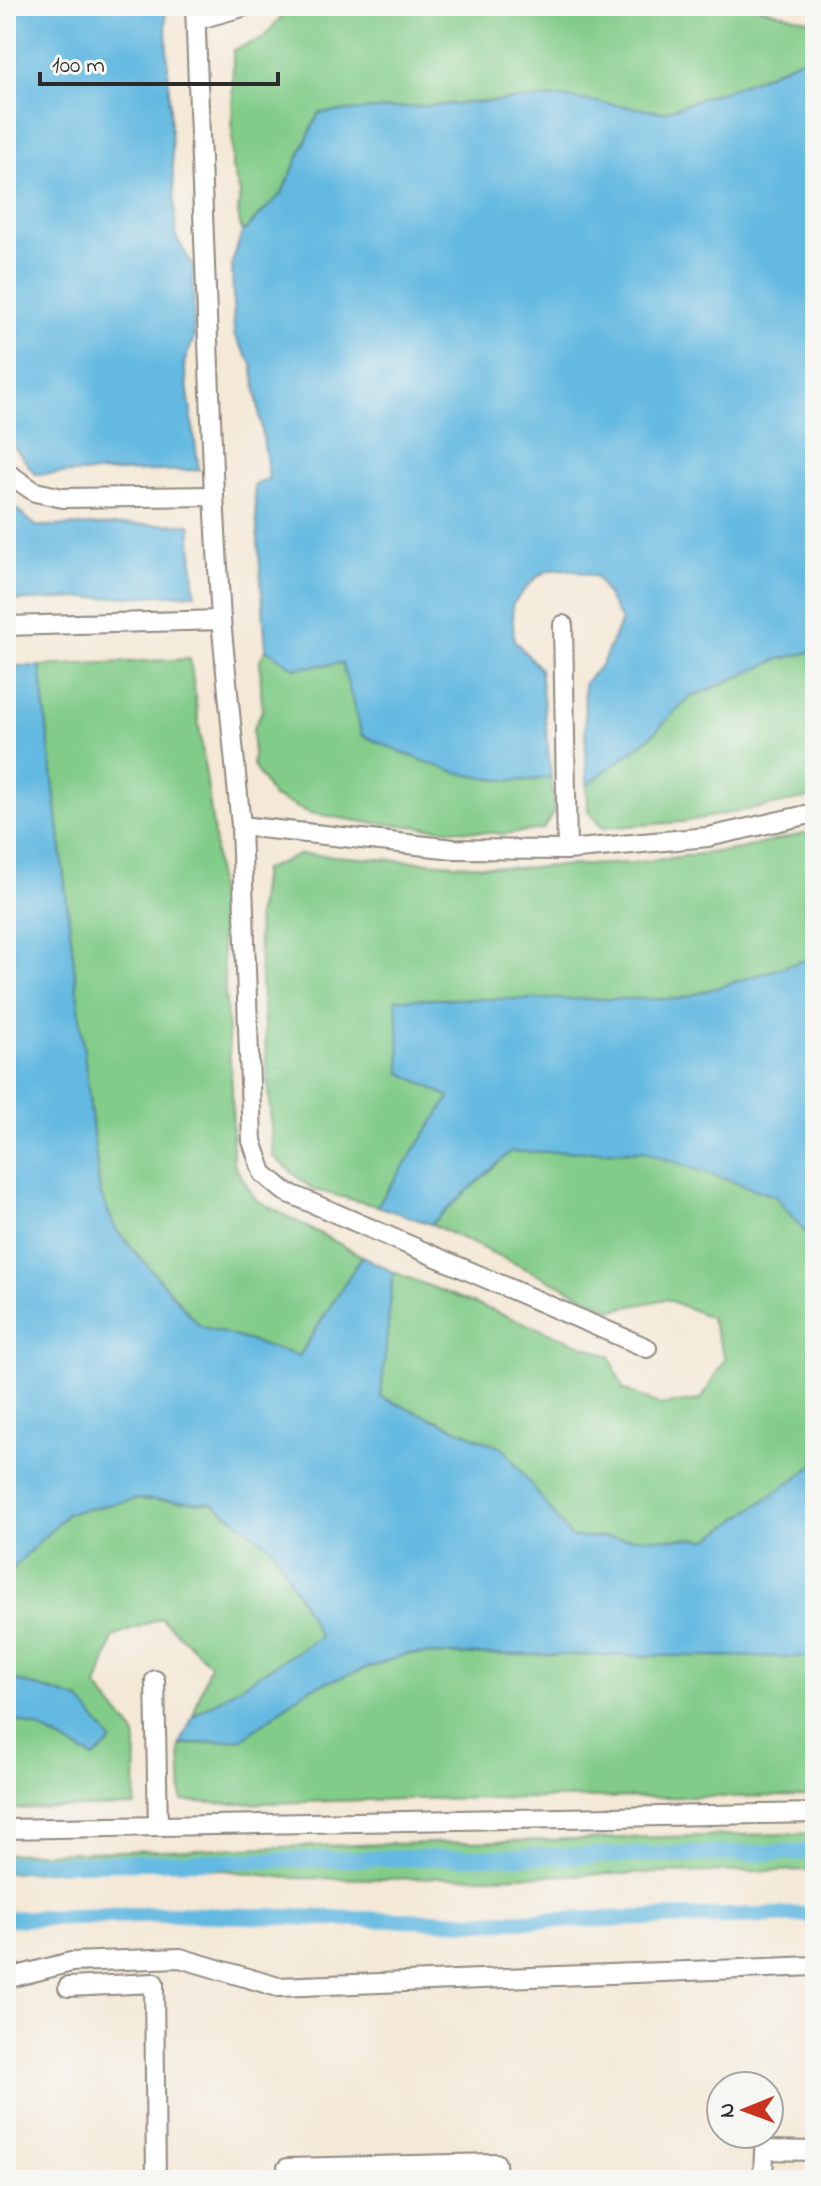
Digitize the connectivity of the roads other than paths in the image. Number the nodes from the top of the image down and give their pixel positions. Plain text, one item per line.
1 (246, 6) edge
2 (196, 13) edge
3 (6, 472) edge
4 (214, 496) junction
5 (221, 620) junction
6 (563, 625) dead end
7 (6, 626) edge
8 (815, 813) edge
9 (241, 826) junction
10 (567, 850) junction
11 (647, 1348) dead end
12 (155, 1680) dead end
13 (815, 1813) edge
14 (158, 1826) junction
15 (6, 1829) edge
16 (815, 1966) edge
17 (6, 1979) edge
18 (68, 1987) dead end
19 (815, 2151) edge
20 (496, 2172) edge
21 (287, 2174) edge
22 (156, 2180) edge
23 (763, 2180) edge

1 - 2 street
2 - 4 street
3 - 4 street
4 - 5 street
5 - 7 street
5 - 9 street
6 - 10 street
8 - 10 street
9 - 10 street
9 - 11 street
12 - 14 street
13 - 14 street
14 - 15 street
16 - 17 street
18 - 22 street
19 - 23 street
20 - 21 street

